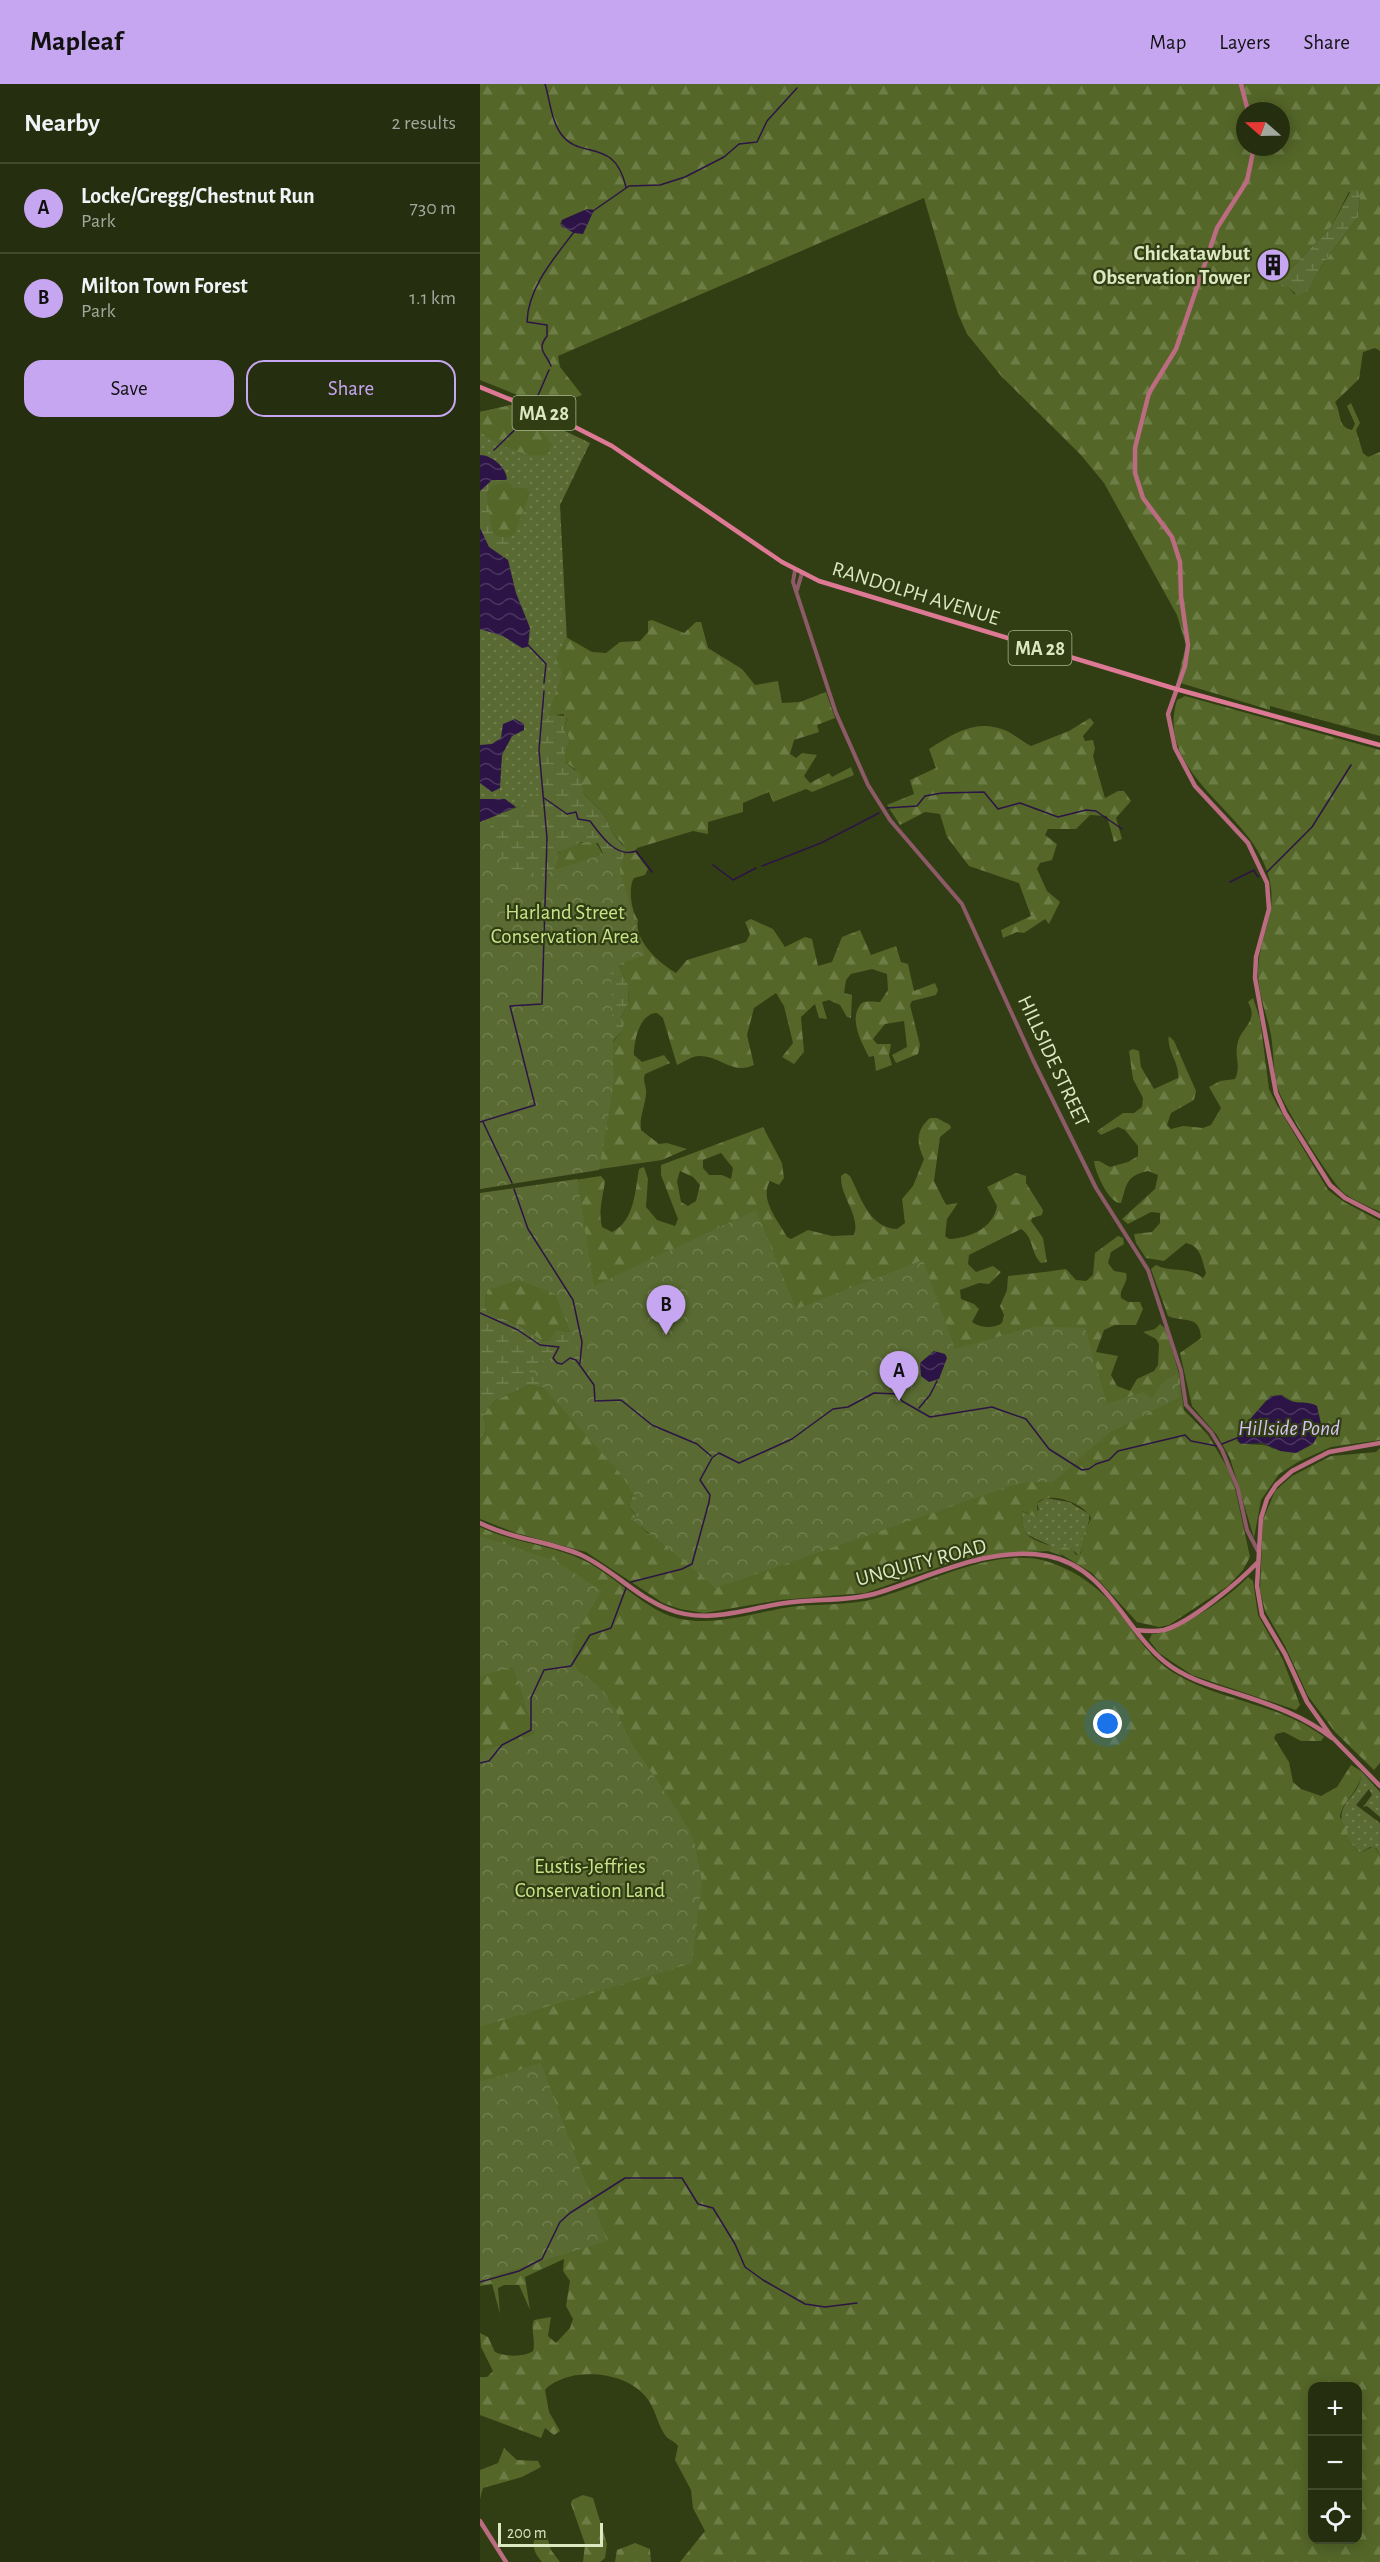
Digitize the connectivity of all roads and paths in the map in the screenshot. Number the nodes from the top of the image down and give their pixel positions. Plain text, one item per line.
1 (1241, 84) edge
2 (1246, 102) edge
3 (1252, 156) edge
4 (480, 387) edge
5 (795, 570) junction
6 (802, 573) junction
7 (797, 594) junction
8 (1176, 689) junction
9 (1380, 746) edge
10 (1380, 1216) edge
11 (1380, 1443) edge
12 (480, 1523) edge
13 (1258, 1551) junction
14 (1258, 1562) junction
15 (1136, 1630) junction
16 (1332, 1738) junction
17 (1380, 1786) edge
18 (480, 2521) edge
19 (506, 2562) edge

1 - 2 main road
3 - 8 main road
4 - 5 main road, RANDOLPH AVENUE / MA 28
5 - 6 main road, RANDOLPH AVENUE / MA 28
5 - 7 street, HILLSIDE STREET
6 - 7 street
6 - 8 main road, RANDOLPH AVENUE / MA 28
7 - 13 street, HILLSIDE STREET
8 - 9 main road, RANDOLPH AVENUE / MA 28
8 - 10 main road
11 - 13 main road
12 - 15 main road, UNQUITY ROAD
13 - 14 main road
14 - 15 main road
14 - 16 main road
15 - 16 main road, UNQUITY ROAD
16 - 17 main road
18 - 19 main road

